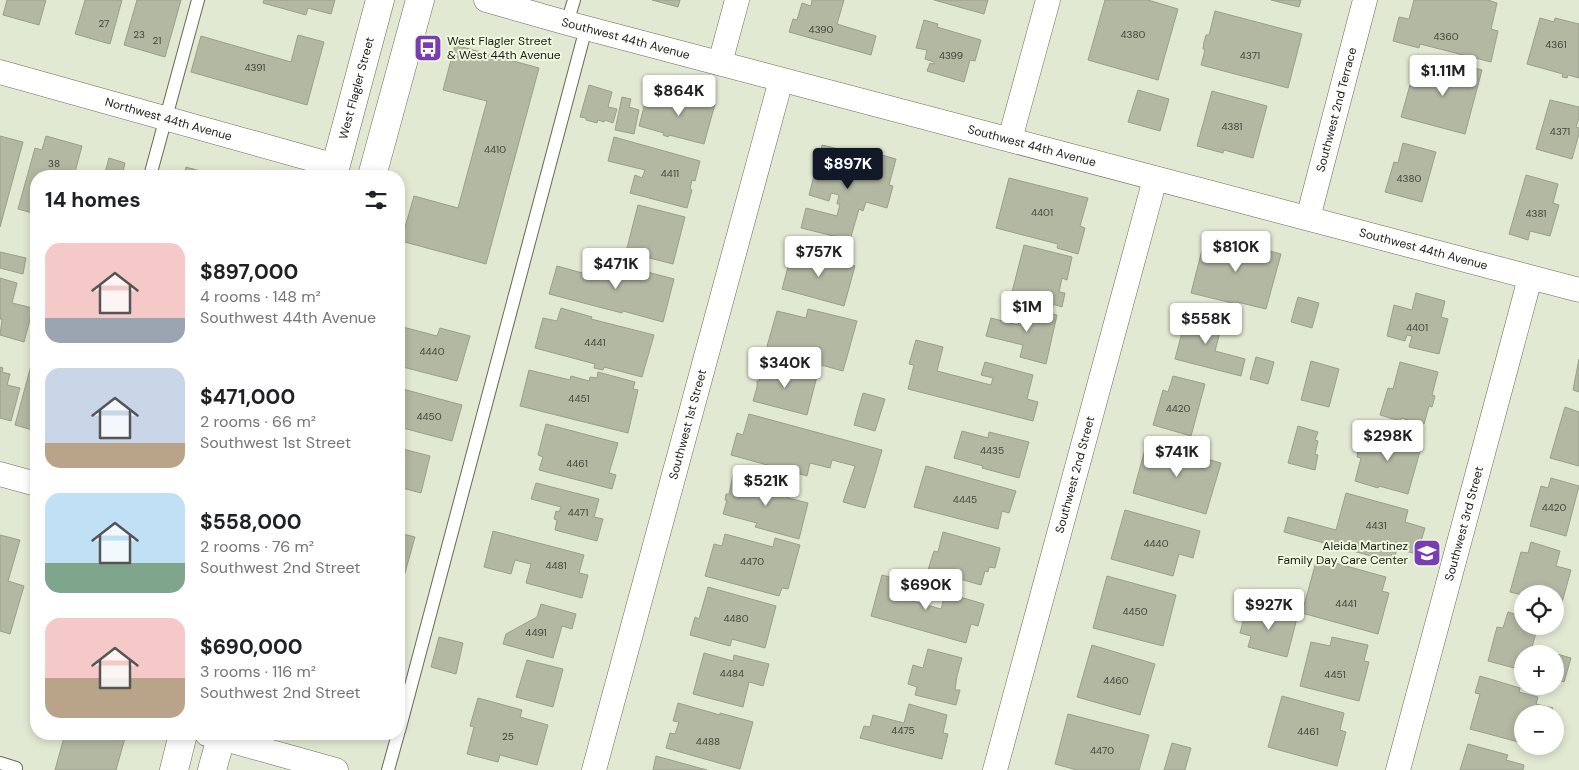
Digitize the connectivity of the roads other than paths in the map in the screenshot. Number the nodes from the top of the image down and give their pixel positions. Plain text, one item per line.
1 (198, 0) edge
2 (380, 0) edge
3 (420, 0) edge
4 (486, 0) edge
5 (574, 0) edge
6 (737, 0) edge
7 (1048, 0) edge
8 (1365, 0) edge
9 (577, 26) junction
10 (720, 63) junction
11 (0, 72) edge
12 (781, 80) junction
13 (166, 118) junction
14 (1010, 139) junction
15 (152, 170) edge
16 (327, 170) edge
17 (337, 170) edge
18 (374, 170) edge
19 (1156, 179) junction
20 (1308, 218) junction
21 (1530, 278) junction
22 (1579, 290) edge
23 (0, 474) edge
24 (30, 482) edge
25 (405, 705) edge
26 (182, 740) edge
27 (215, 740) edge
28 (233, 740) edge
29 (396, 740) edge
30 (0, 764) edge
31 (15, 770) edge
32 (174, 770) edge
33 (212, 770) edge
34 (336, 770) edge
35 (388, 770) edge
36 (594, 770) edge
37 (995, 770) edge
38 (1398, 770) edge

1 - 13 lane
2 - 17 main road, West Flagler Street
3 - 18 main road
4 - 9 street, Southwest 44th Avenue
5 - 9 lane
6 - 10 street
7 - 14 street
8 - 20 street, Southwest 2nd Terrace
9 - 10 street, Southwest 44th Avenue
9 - 25 lane
10 - 12 street, Southwest 44th Avenue
11 - 13 street, Northwest 44th Avenue
12 - 14 street, Southwest 44th Avenue
12 - 36 street, Southwest 1st Street
13 - 15 lane
13 - 16 street, Northwest 44th Avenue
14 - 19 street, Southwest 44th Avenue
19 - 20 street, Southwest 44th Avenue
19 - 37 street, Southwest 2nd Street
20 - 21 street, Southwest 44th Avenue
21 - 22 street, Southwest 44th Avenue
21 - 38 street, Southwest 3rd Street
23 - 24 street
26 - 32 main road
27 - 33 main road
28 - 34 street
29 - 35 lane
30 - 31 lane

